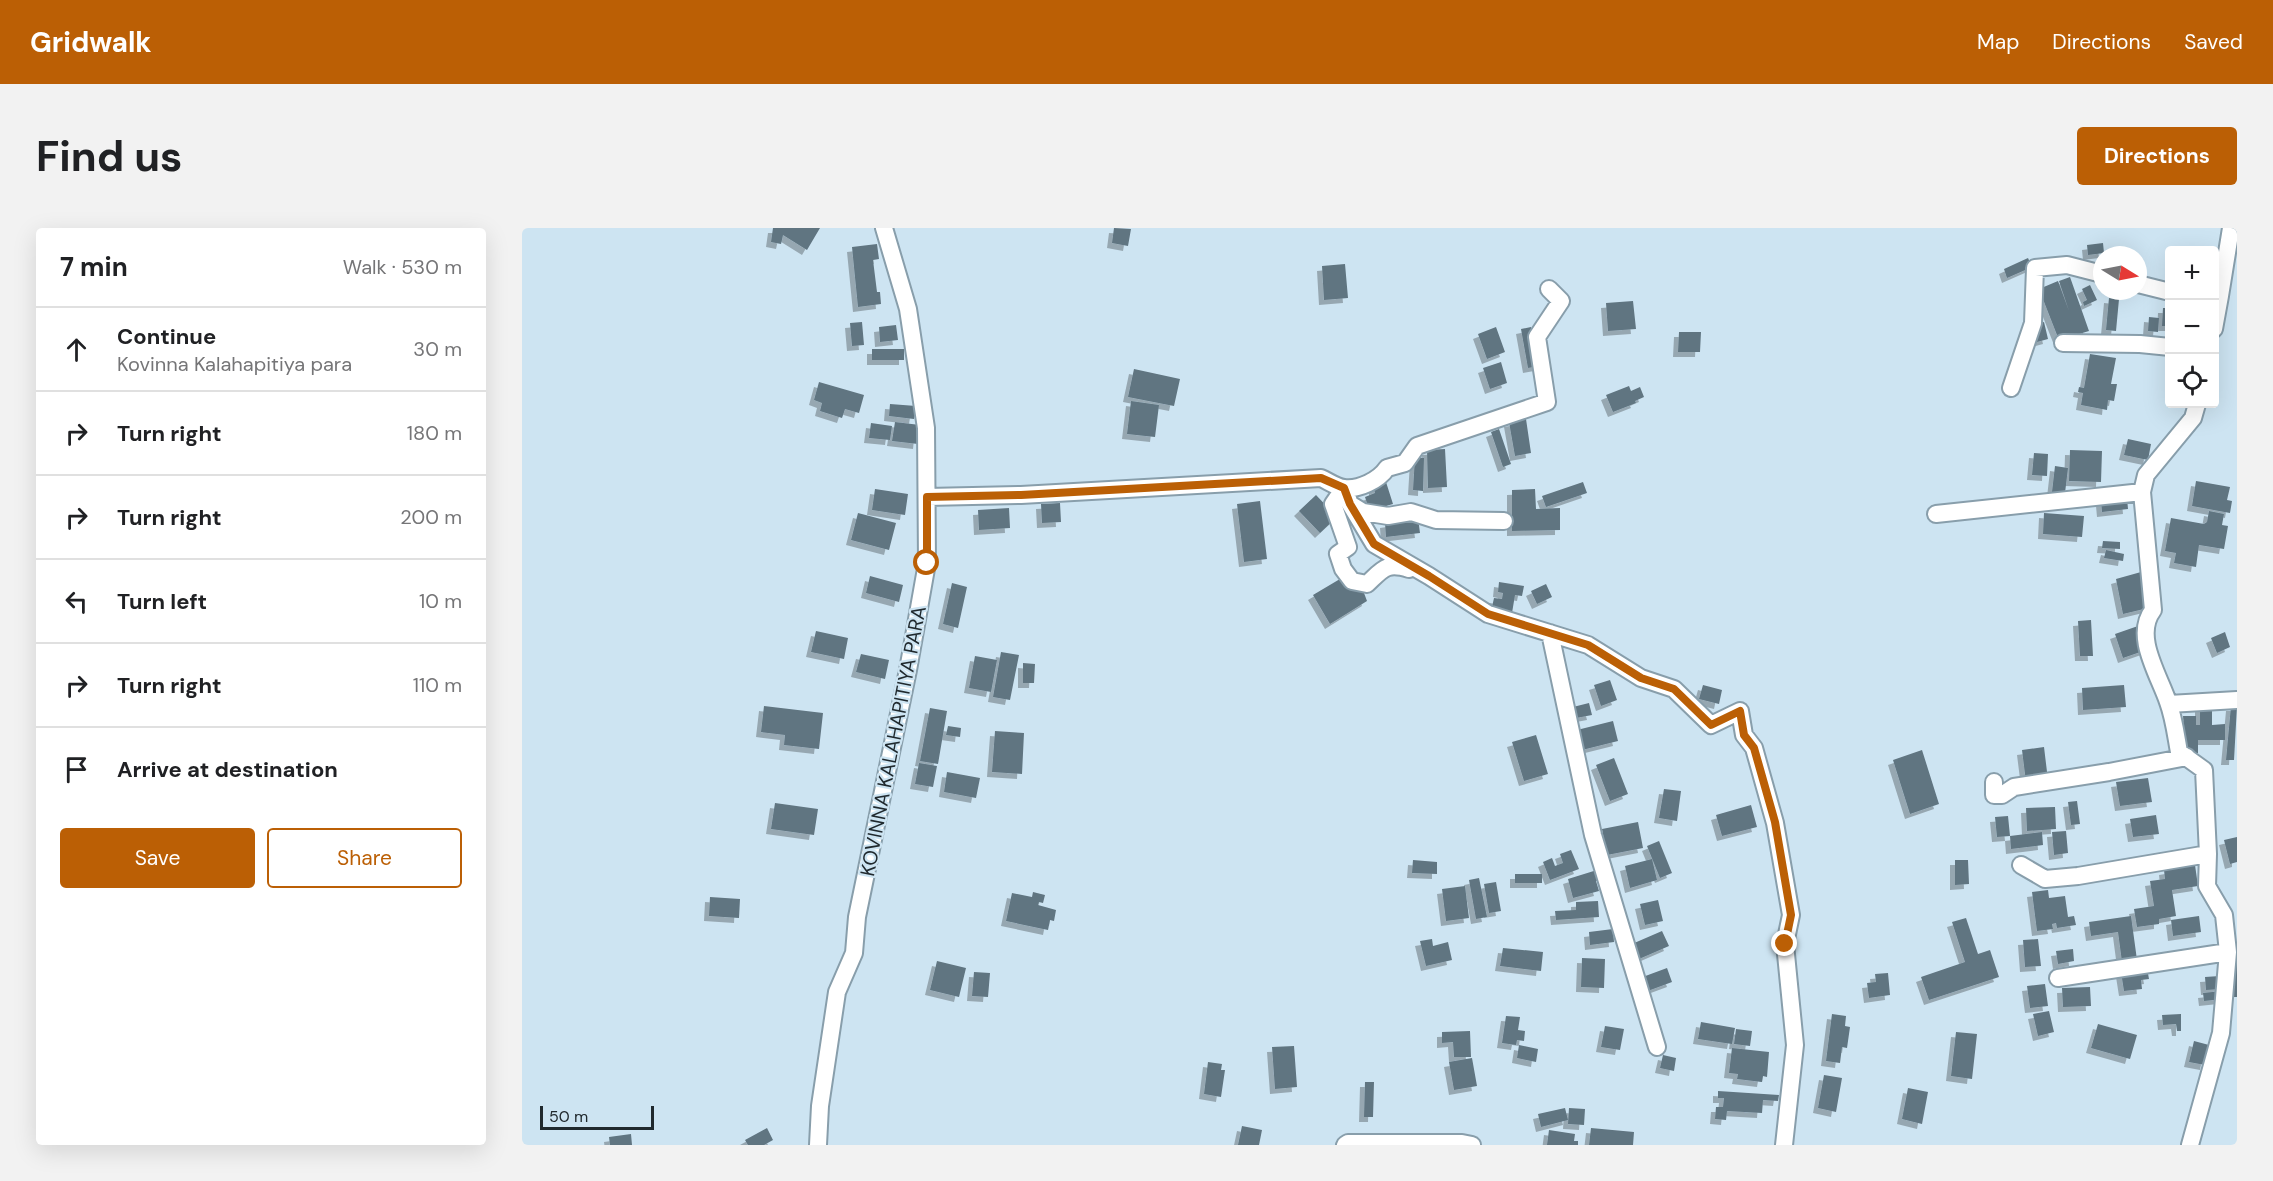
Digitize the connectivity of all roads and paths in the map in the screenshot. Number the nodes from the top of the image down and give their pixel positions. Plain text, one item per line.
1 (884, 228) edge
2 (2231, 228) edge
3 (2093, 272) edge
4 (2147, 286) edge
5 (2219, 286) edge
6 (1549, 289) dead end
7 (2165, 291) edge
8 (2063, 343) dead end
9 (2165, 347) edge
10 (2011, 388) dead end
11 (2196, 408) edge
12 (1344, 488) junction
13 (2142, 492) junction
14 (927, 497) junction
15 (1350, 504) junction
16 (1936, 514) dead end
17 (1504, 521) dead end
18 (1429, 576) junction
19 (1550, 633) junction
20 (2237, 700) edge
21 (2169, 704) junction
22 (2187, 757) junction
23 (1994, 782) dead end
24 (2208, 854) junction
25 (2021, 865) dead end
26 (2228, 952) junction
27 (2058, 978) dead end
28 (1657, 1047) dead end
29 (818, 1145) edge
30 (1345, 1145) edge
31 (1472, 1145) edge
32 (1784, 1145) edge
33 (2190, 1145) edge

1 - 14 street, KOVINNA KALAHAPITIYA PARA
2 - 5 street
3 - 10 street
4 - 7 street
6 - 12 street
8 - 9 street
11 - 13 street
12 - 14 street
12 - 15 street
12 - 18 street
13 - 16 street
13 - 21 street
14 - 29 street, KOVINNA KALAHAPITIYA PARA
15 - 17 street
15 - 18 street
18 - 19 street
19 - 28 street
19 - 32 street
20 - 21 street
21 - 22 street
22 - 23 street
22 - 24 street
24 - 25 street
24 - 26 street
26 - 27 street
26 - 33 street
30 - 31 street

